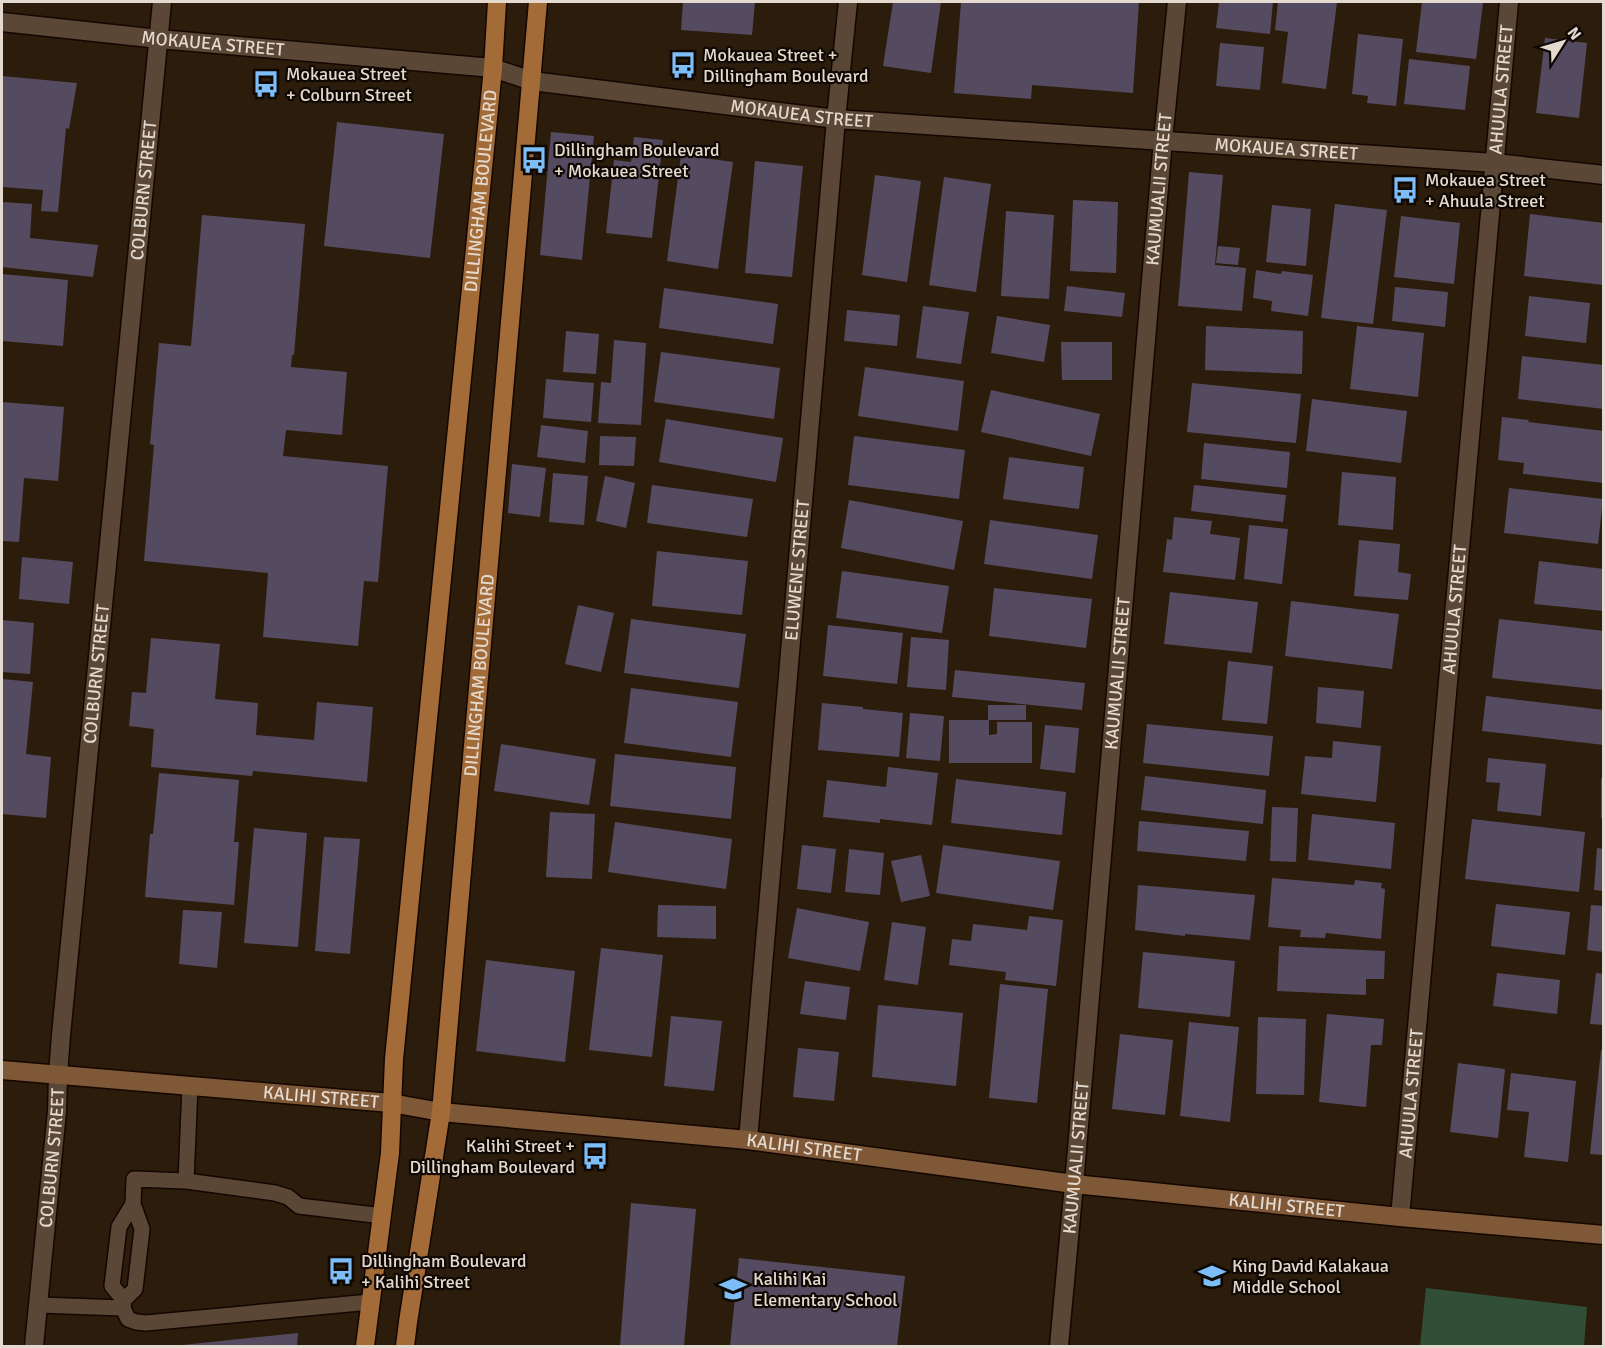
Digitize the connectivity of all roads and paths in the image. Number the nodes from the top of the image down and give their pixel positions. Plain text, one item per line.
1 (162, 2) edge
2 (497, 2) edge
3 (538, 2) edge
4 (848, 2) edge
5 (1177, 2) edge
6 (1509, 2) edge
7 (2, 22) edge
8 (159, 39) junction
9 (493, 68) junction
10 (532, 81) junction
11 (836, 118) junction
12 (1163, 140) junction
13 (1495, 163) junction
14 (1604, 175) edge
15 (2, 1070) edge
16 (58, 1075) junction
17 (190, 1086) junction
18 (391, 1103) junction
19 (441, 1112) junction
20 (748, 1140) junction
21 (186, 1181) junction
22 (1074, 1184) junction
23 (133, 1204) junction
24 (383, 1216) junction
25 (1400, 1217) junction
26 (1604, 1235) edge
27 (370, 1302) junction
28 (124, 1304) junction
29 (39, 1305) junction
30 (34, 1347) edge
31 (366, 1347) edge
32 (405, 1347) edge
33 (1059, 1347) edge

1 - 8 street, COLBURN STREET
2 - 9 main road, DILLINGHAM BOULEVARD
3 - 10 main road, DILLINGHAM BOULEVARD
4 - 11 street, ELUWENE STREET
5 - 12 street, KAUMUALII STREET
6 - 13 street, AHUULA STREET
7 - 8 street, MOKAUEA STREET
8 - 9 street, MOKAUEA STREET
8 - 16 street, COLBURN STREET
9 - 10 street, MOKAUEA STREET
9 - 18 main road, DILLINGHAM BOULEVARD
10 - 11 street, MOKAUEA STREET
10 - 19 main road, DILLINGHAM BOULEVARD
11 - 12 street, MOKAUEA STREET
11 - 20 street, ELUWENE STREET
12 - 13 street, MOKAUEA STREET
12 - 22 street, KAUMUALII STREET
13 - 14 street, MOKAUEA STREET
13 - 25 street, AHUULA STREET
15 - 16 main road, KALIHI STREET
16 - 17 main road, KALIHI STREET
16 - 29 street, COLBURN STREET
17 - 18 main road, KALIHI STREET
17 - 21 lane
18 - 19 main road, KALIHI STREET
18 - 24 main road, DILLINGHAM BOULEVARD
19 - 20 main road, KALIHI STREET
19 - 32 main road, DILLINGHAM BOULEVARD
20 - 22 main road, KALIHI STREET
21 - 23 lane
21 - 24 lane
22 - 25 main road, KALIHI STREET
22 - 33 street, KAUMUALII STREET
23 - 28 lane
23 - 28 lane
24 - 27 main road, DILLINGHAM BOULEVARD
25 - 26 main road, KALIHI STREET
27 - 28 lane
27 - 31 main road, DILLINGHAM BOULEVARD
28 - 29 lane
29 - 30 street, COLBURN STREET

